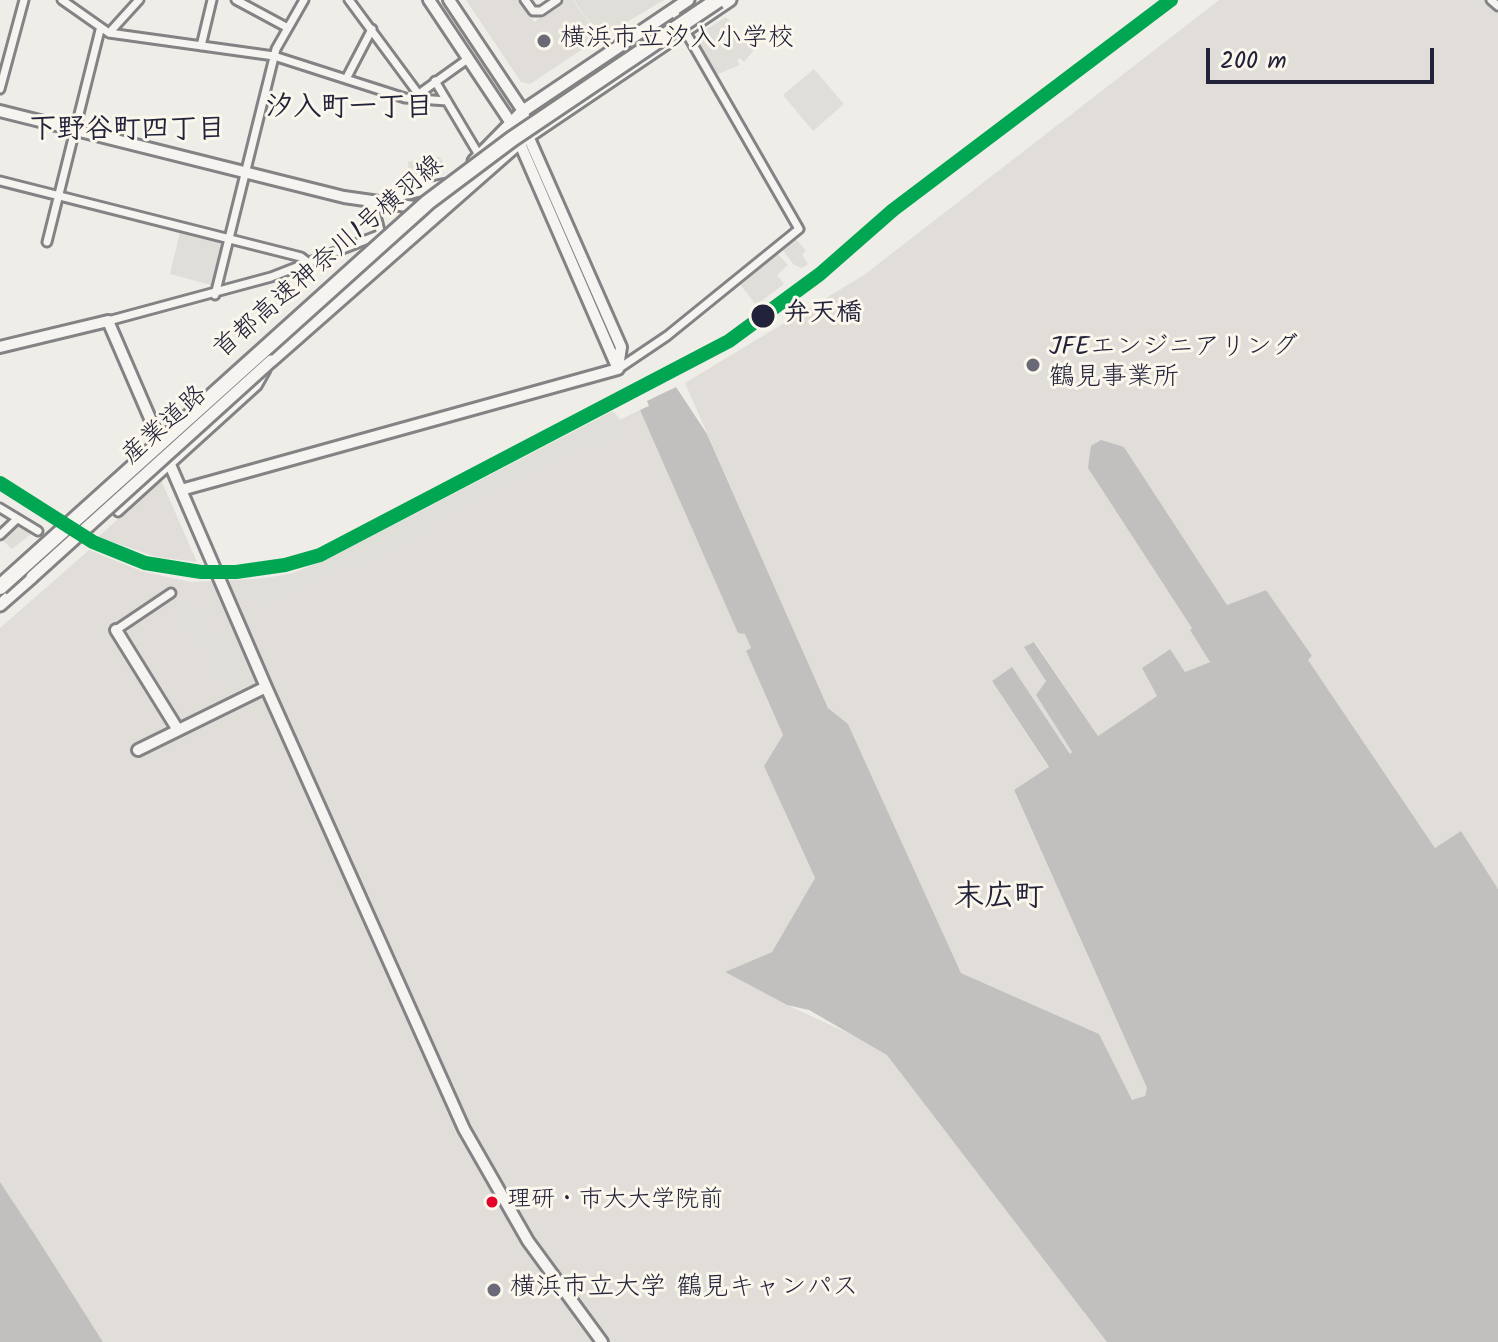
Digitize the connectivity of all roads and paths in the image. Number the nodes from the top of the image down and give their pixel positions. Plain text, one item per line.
1 (24, 0) edge
2 (62, 0) edge
3 (139, 0) edge
4 (212, 0) edge
5 (236, 0) edge
6 (304, 0) edge
7 (349, 0) edge
8 (449, 0) edge
9 (525, 0) edge
10 (557, 0) edge
11 (688, 0) edge
12 (700, 0) edge
13 (718, 0) edge
14 (730, 0) edge
15 (1491, 0) edge
16 (430, 1) edge
17 (1498, 6) edge
18 (673, 10) junction
19 (288, 28) junction
20 (372, 29) junction
21 (100, 30) junction
22 (685, 32) junction
23 (109, 33) junction
24 (201, 46) junction
25 (274, 56) junction
26 (469, 58) junction
27 (346, 79) junction
28 (435, 81) junction
29 (0, 89) edge
30 (416, 96) junction
31 (447, 101) junction
32 (0, 111) edge
33 (523, 111) junction
34 (511, 123) junction
35 (75, 130) junction
36 (524, 139) junction
37 (479, 155) junction
38 (245, 172) junction
39 (456, 179) junction
40 (0, 181) edge
41 (58, 196) junction
42 (372, 198) junction
43 (446, 206) junction
44 (428, 209) junction
45 (381, 234) junction
46 (228, 239) junction
47 (47, 242) dead end
48 (397, 249) junction
49 (387, 258) junction
50 (310, 264) junction
51 (215, 295) junction
52 (108, 321) junction
53 (0, 347) edge
54 (271, 361) junction
55 (618, 369) junction
56 (170, 466) junction
57 (181, 490) junction
58 (0, 508) edge
59 (118, 512) dead end
60 (17, 519) junction
61 (38, 531) dead end
62 (0, 535) edge
63 (0, 574) edge
64 (0, 587) edge
65 (171, 593) dead end
66 (0, 605) edge
67 (116, 630) joint
68 (266, 687) junction
69 (178, 730) junction
70 (138, 750) dead end
71 (602, 1342) edge

1 - 29 street
2 - 21 street
3 - 23 street
4 - 24 street
5 - 19 street
6 - 19 street
7 - 20 street
8 - 33 street
9 - 10 street
11 - 18 main road, 産業道路
12 - 63 highway, 首都高速神奈川1号横羽線
13 - 64 highway, 首都高速神奈川1号横羽線, bridge
14 - 22 main road, 産業道路
15 - 17 street
16 - 26 street
18 - 22 street
18 - 33 main road, 産業道路
19 - 25 street
20 - 27 street
20 - 30 street
21 - 23 street
21 - 35 street
22 - 36 main road, 産業道路
22 - 55 street
23 - 24 street
24 - 25 street
25 - 27 street
25 - 38 street
26 - 28 street
26 - 34 street
27 - 30 street
28 - 30 street
28 - 31 street
30 - 31 street
31 - 37 street
32 - 35 street
33 - 34 main road, 産業道路
33 - 36 street
34 - 36 street
34 - 37 main road, 産業道路
35 - 38 street
35 - 41 street
36 - 43 main road, 産業道路
36 - 55 street
37 - 39 main road, 産業道路
38 - 42 street
38 - 46 street
39 - 42 street
39 - 44 main road, 産業道路
40 - 41 street
41 - 46 street
41 - 47 street
42 - 44 street
42 - 45 street
43 - 44 street
43 - 48 main road, 産業道路
44 - 48 main road, 産業道路
45 - 49 street
45 - 50 street
46 - 50 street
46 - 51 street
48 - 49 main road, 産業道路
49 - 54 main road, 産業道路
50 - 51 street
51 - 52 street
52 - 53 street
52 - 56 street
54 - 56 street
54 - 66 main road, 産業道路, bridge
55 - 57 street
56 - 57 street
56 - 59 street
57 - 68 street
58 - 60 street
60 - 61 street
60 - 62 street
65 - 67 street
67 - 69 street
68 - 69 street
68 - 71 street
69 - 70 street

